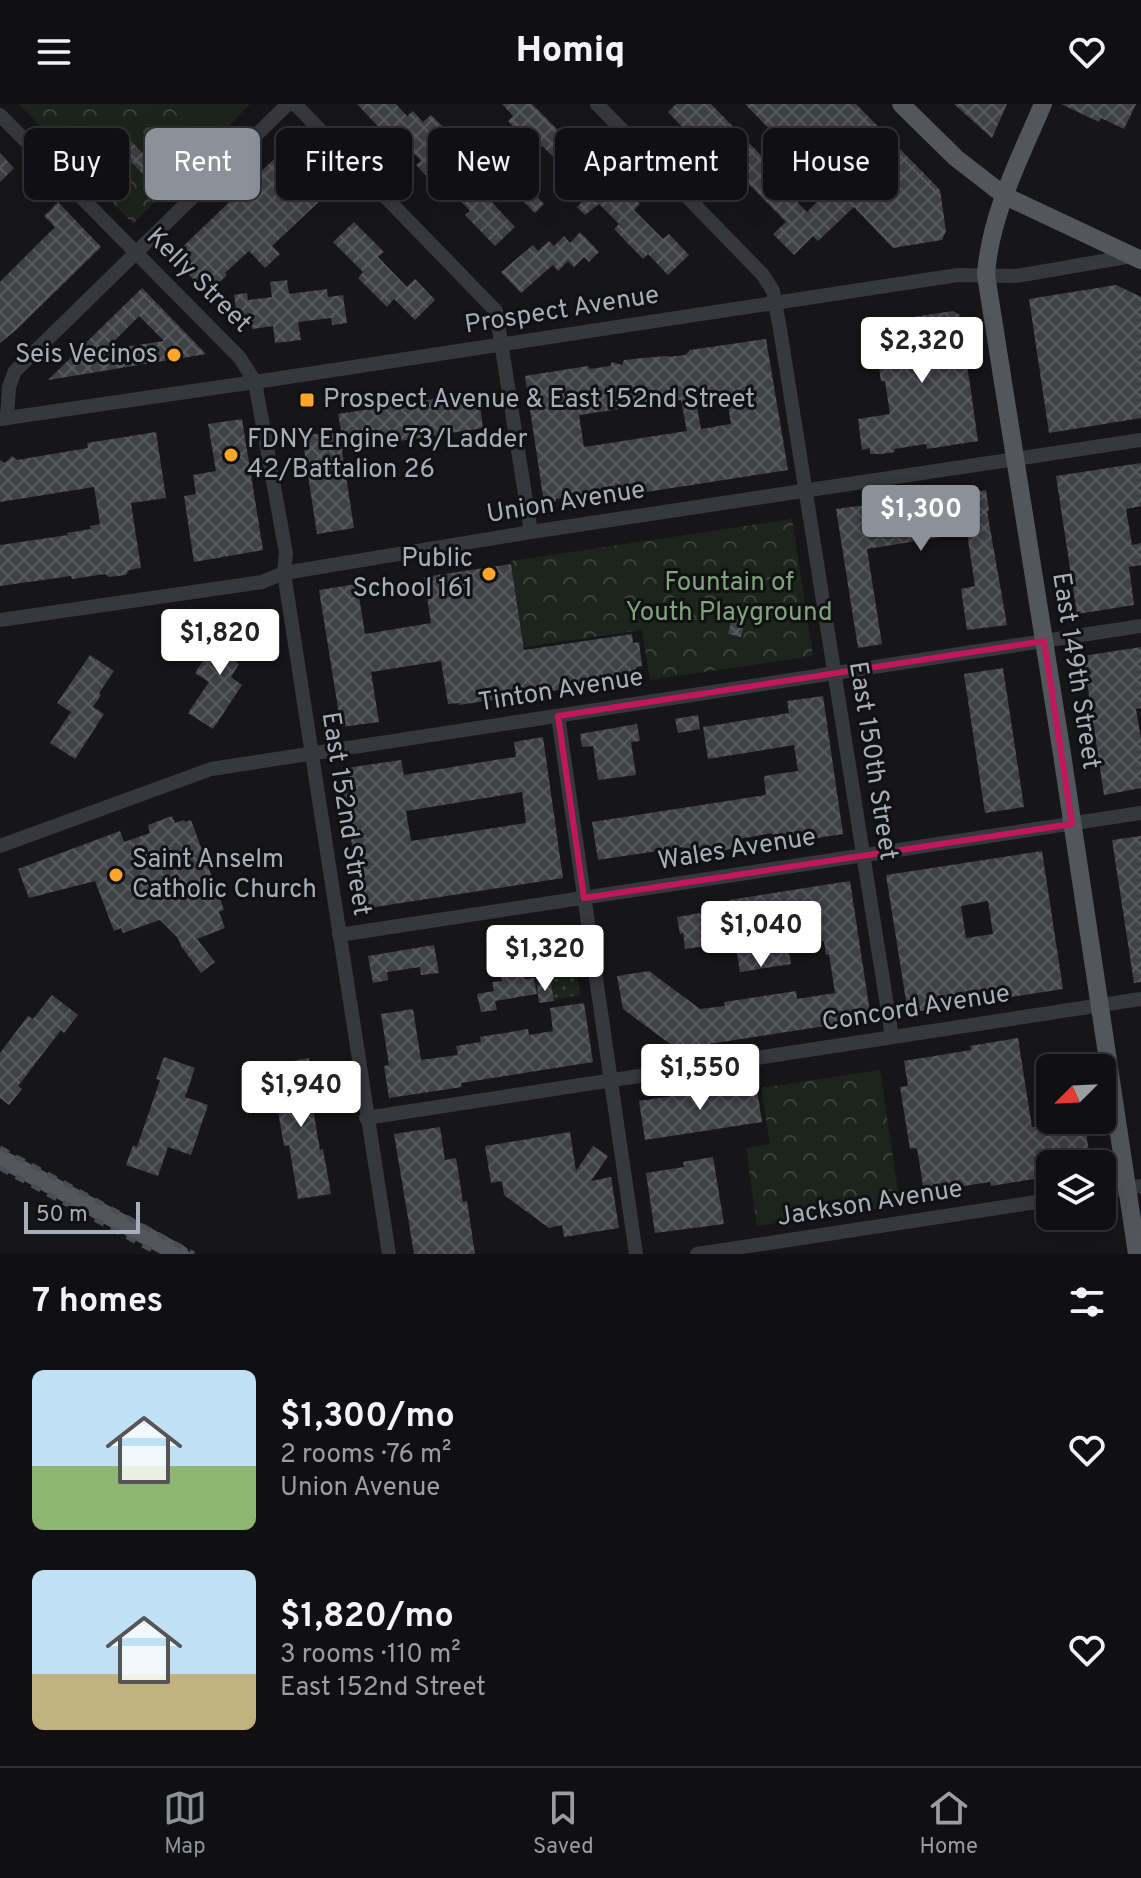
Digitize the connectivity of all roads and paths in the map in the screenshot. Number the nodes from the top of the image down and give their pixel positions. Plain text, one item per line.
1 (288, 104) edge
2 (295, 104) edge
3 (597, 104) edge
4 (901, 104) edge
5 (1043, 104) edge
6 (0, 115) edge
7 (1005, 196) junction
8 (136, 253) junction
9 (1136, 258) edge
10 (986, 275) junction
11 (776, 302) junction
12 (502, 344) junction
13 (255, 382) junction
14 (3, 418) edge
15 (1141, 440) edge
16 (1015, 459) junction
17 (806, 490) junction
18 (531, 532) junction
19 (284, 573) junction
20 (0, 620) edge
21 (1141, 626) edge
22 (1044, 641) junction
23 (834, 672) junction
24 (558, 716) junction
25 (312, 753) junction
26 (1141, 813) edge
27 (1072, 824) junction
28 (0, 846) edge
29 (863, 855) junction
30 (584, 898) junction
31 (339, 935) junction
32 (1141, 999) edge
33 (1099, 1006) junction
34 (892, 1037) junction
35 (610, 1080) junction
36 (366, 1118) junction
37 (5, 1164) edge
38 (1134, 1188) edge
39 (1036, 1202) edge
40 (761, 1250) edge
41 (180, 1254) edge
42 (389, 1254) edge
43 (636, 1254) edge
44 (697, 1254) edge
45 (1137, 1254) edge

1 - 8 street
2 - 12 street
3 - 11 street
4 - 7 main road
5 - 7 main road, East 149th Street
6 - 8 street, Kelly Street
7 - 9 main road
7 - 10 main road, East 149th Street
8 - 13 street, Kelly Street
8 - 14 street
9 - 10 street, Prospect Avenue
10 - 11 street, Prospect Avenue
10 - 16 main road, East 149th Street
11 - 12 street, Prospect Avenue
11 - 17 street, East 150th Street
12 - 13 street, Prospect Avenue
12 - 18 street
13 - 14 street, Prospect Avenue
13 - 19 street, East 152nd Street
15 - 16 street, Union Avenue
16 - 17 street, Union Avenue
16 - 22 main road, East 149th Street
17 - 18 street, Union Avenue
17 - 23 street, East 150th Street
18 - 19 street, Union Avenue
19 - 20 street, Union Avenue
19 - 25 street, East 152nd Street
21 - 22 street, Tinton Avenue
22 - 23 street, Tinton Avenue
22 - 27 main road, East 149th Street
23 - 24 street, Tinton Avenue
23 - 29 street, East 150th Street
24 - 25 street, Tinton Avenue
24 - 30 street
25 - 28 street, Tinton Avenue
25 - 31 street, East 152nd Street
26 - 27 street, Wales Avenue
27 - 29 street, Wales Avenue
27 - 33 main road, East 149th Street
29 - 30 street, Wales Avenue
29 - 34 street, East 150th Street
30 - 31 street, Wales Avenue
30 - 35 street
31 - 36 street, East 152nd Street
32 - 33 street, Concord Avenue
33 - 34 street, Concord Avenue
33 - 38 main road, East 149th Street
34 - 35 street, Concord Avenue
35 - 36 street, Concord Avenue
35 - 43 street
36 - 42 street, East 152nd Street
37 - 41 main road
38 - 45 main road, East 149th Street
39 - 40 street, Jackson Avenue
40 - 44 street, Jackson Avenue

